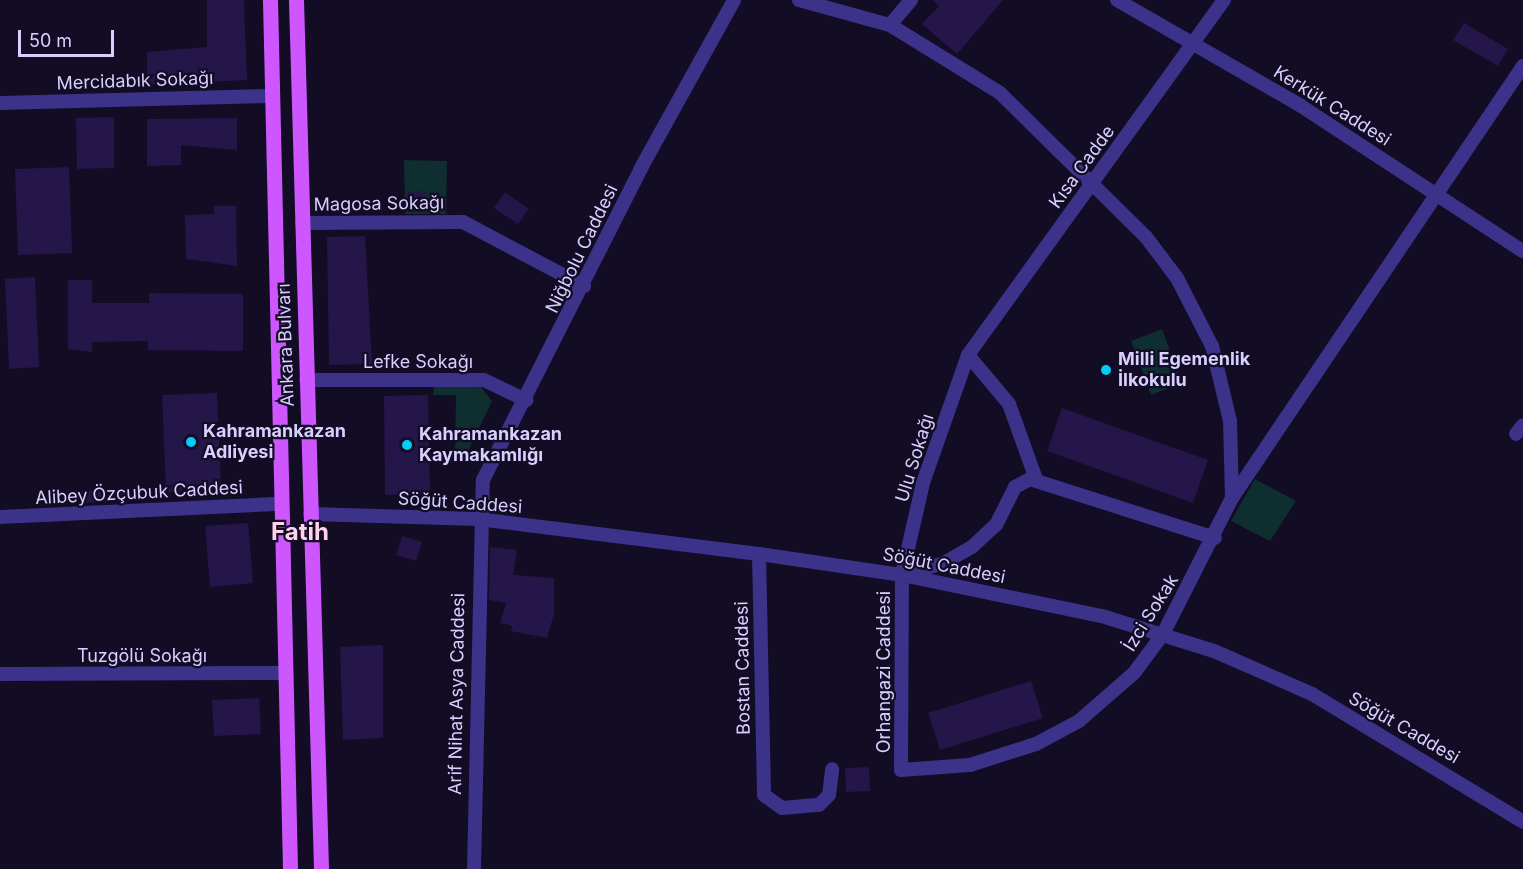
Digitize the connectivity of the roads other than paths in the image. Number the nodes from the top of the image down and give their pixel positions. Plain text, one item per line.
1 (270, 0) edge
2 (296, 0) edge
3 (734, 0) edge
4 (799, 0) edge
5 (911, 0) edge
6 (1117, 0) edge
7 (1224, 0) edge
8 (890, 25) junction
9 (1190, 42) junction
10 (1523, 66) edge
11 (272, 96) junction
12 (0, 103) edge
13 (1090, 186) junction
14 (1438, 194) junction
15 (302, 223) junction
16 (1523, 251) edge
17 (584, 286) junction
18 (968, 355) junction
19 (306, 380) junction
20 (526, 400) junction
21 (1036, 479) junction
22 (1232, 498) junction
23 (280, 504) junction
24 (310, 514) junction
25 (0, 517) edge
26 (478, 519) junction
27 (1215, 538) junction
28 (759, 554) junction
29 (902, 574) junction
30 (1163, 634) junction
31 (285, 673) junction
32 (0, 674) edge
33 (832, 769) dead end
34 (901, 770) joint
35 (1523, 822) edge
36 (290, 869) edge
37 (321, 869) edge
38 (474, 869) edge

1 - 11 main road, Ankara Bulvarı
2 - 15 main road, Ankara Bulvarı
3 - 17 street, Niğbolu Caddesi
4 - 8 street
5 - 8 street
6 - 9 street, Kerkük Caddesi
7 - 9 street, Kısa Cadde
8 - 13 street
9 - 13 street, Kısa Cadde
9 - 14 street, Kerkük Caddesi
10 - 14 street
11 - 12 street, Mercidabık Sokağı
11 - 23 main road, Ankara Bulvarı
13 - 18 street, Kısa Cadde
13 - 22 street
14 - 16 street, Kerkük Caddesi
14 - 22 street
15 - 17 street, Magosa Sokağı
15 - 19 main road, Ankara Bulvarı
17 - 20 street, Niğbolu Caddesi
18 - 21 street
18 - 29 street, Ulu Sokağı
19 - 20 street, Lefke Sokağı
19 - 24 main road, Ankara Bulvarı
20 - 26 street, Niğbolu Caddesi
21 - 27 street
21 - 29 street
22 - 27 street, İzci Sokak
23 - 25 street, Alibey Özçubuk Caddesi
23 - 31 main road, Ankara Bulvarı
24 - 26 street, Söğüt Caddesi
24 - 37 main road, Ankara Bulvarı
26 - 28 street, Söğüt Caddesi
26 - 38 street, Arif Nihat Asya Caddesi
27 - 30 street, İzci Sokak
28 - 29 street, Söğüt Caddesi
28 - 33 street, Bostan Caddesi
29 - 30 street, Söğüt Caddesi
29 - 34 street, Orhangazi Caddesi
30 - 34 street, İzci Sokak
30 - 35 street, Söğüt Caddesi
31 - 32 street, Tuzgölü Sokağı
31 - 36 main road, Ankara Bulvarı

